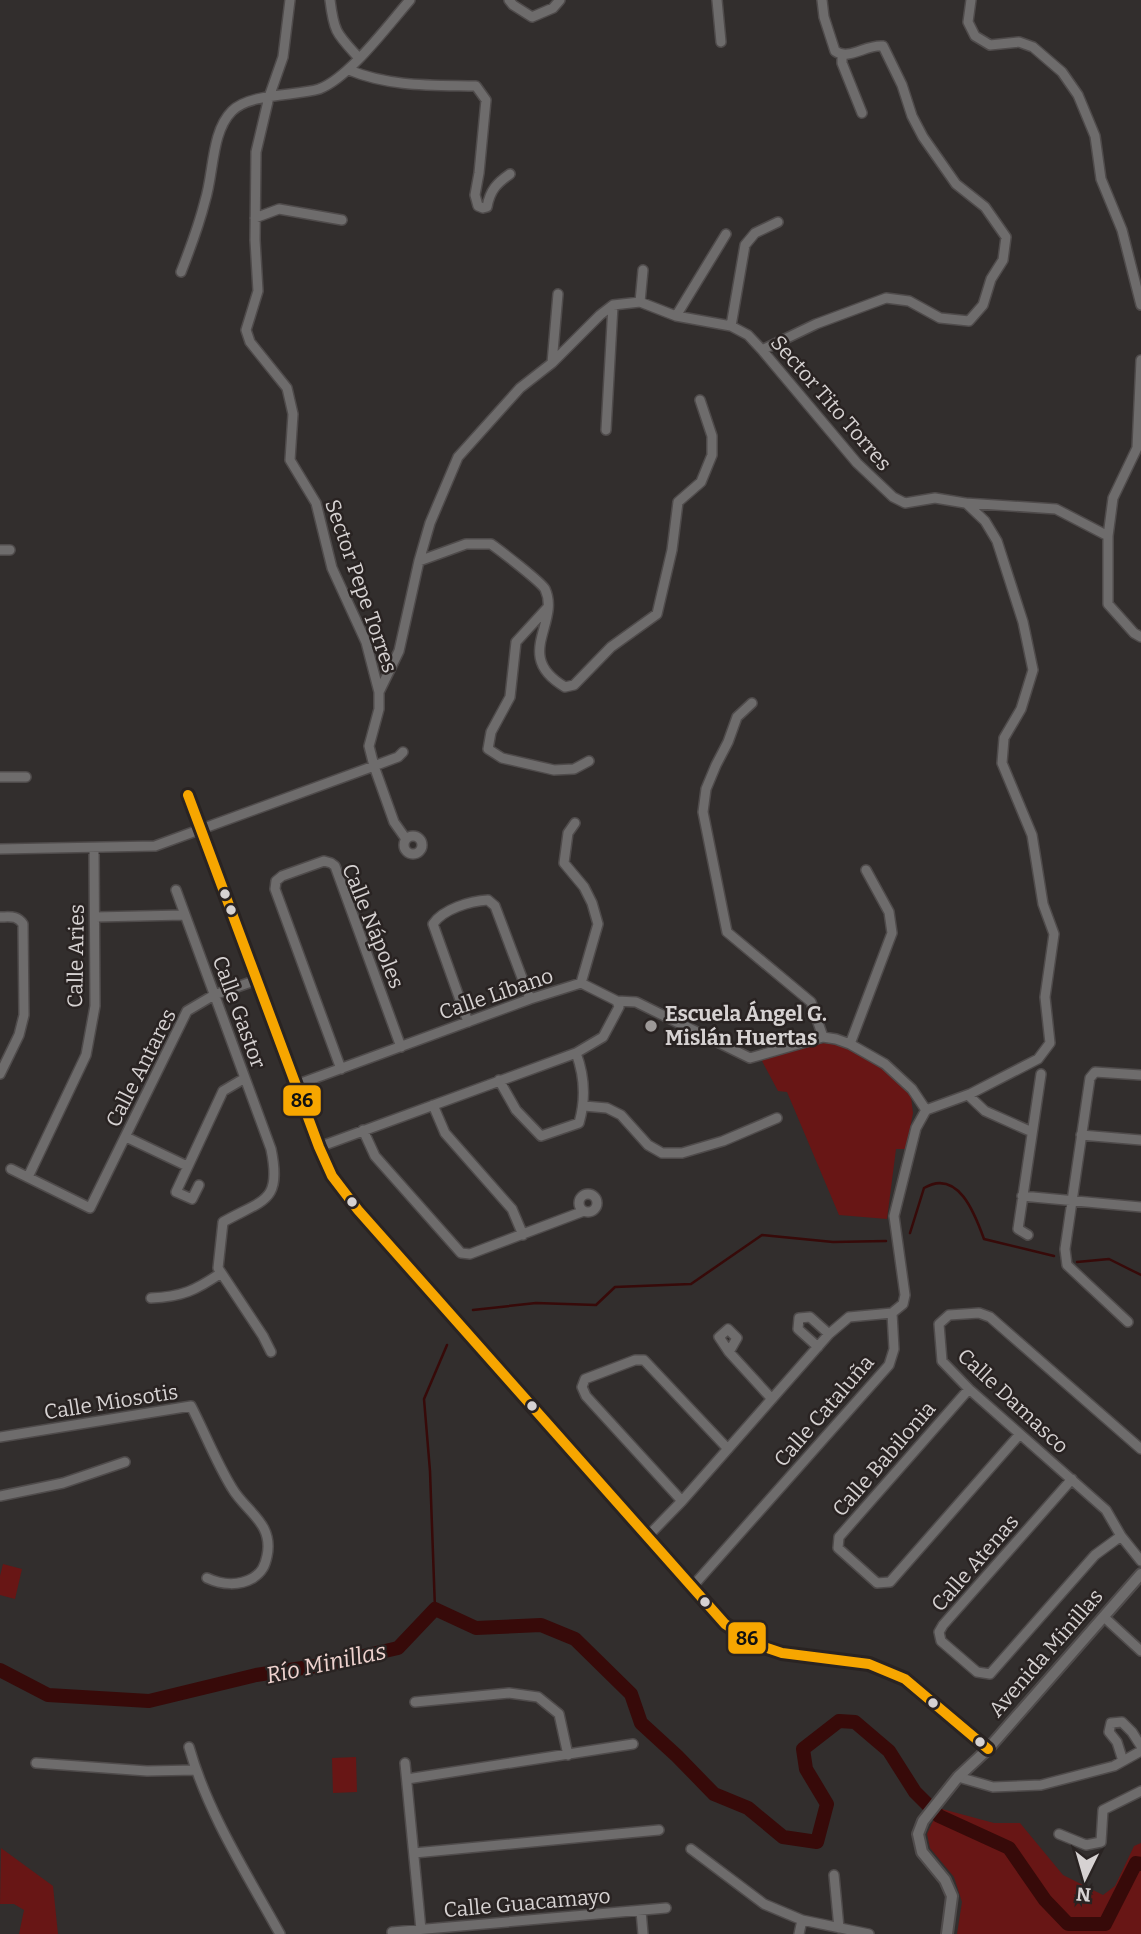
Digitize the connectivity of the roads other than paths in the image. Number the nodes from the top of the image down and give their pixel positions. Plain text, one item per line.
1 (290, 0) edge
2 (330, 0) edge
3 (410, 0) edge
4 (509, 0) edge
5 (559, 0) edge
6 (716, 0) edge
7 (822, 0) edge
8 (971, 0) edge
9 (720, 42) dead end
10 (842, 55) junction
11 (359, 58) junction
12 (349, 70) junction
13 (269, 97) junction
14 (862, 113) dead end
15 (510, 174) dead end
16 (255, 218) junction
17 (342, 220) dead end
18 (778, 222) dead end
19 (726, 234) dead end
20 (643, 270) dead end
21 (181, 272) dead end
22 (558, 294) dead end
23 (640, 302) junction
24 (613, 305) junction
25 (1141, 305) edge
26 (676, 316) junction
27 (731, 326) junction
28 (762, 350) junction
29 (1141, 360) edge
30 (552, 362) junction
31 (700, 400) dead end
32 (606, 430) dead end
33 (965, 503) junction
34 (1108, 536) junction
35 (419, 561) junction
36 (549, 605) junction
37 (1141, 637) edge
38 (379, 692) junction
39 (751, 703) dead end
40 (403, 752) dead end
41 (589, 761) dead end
42 (374, 766) junction
43 (26, 776) dead end
44 (0, 777) edge
45 (188, 794) dead end
46 (575, 823) dead end
47 (201, 830) junction
48 (407, 839) dead end
49 (94, 848) junction
50 (0, 849) edge
51 (866, 870) dead end
52 (176, 890) dead end
53 (184, 915) junction
54 (0, 917) edge
55 (95, 917) junction
56 (257, 980) junction
57 (580, 983) junction
58 (214, 995) junction
59 (530, 999) junction
60 (617, 1001) junction
61 (468, 1022) junction
62 (823, 1037) junction
63 (850, 1044) junction
64 (401, 1046) junction
65 (576, 1053) junction
66 (341, 1069) junction
67 (0, 1074) edge
68 (1041, 1074) dead end
69 (1141, 1075) edge
70 (244, 1078) junction
71 (499, 1080) junction
72 (296, 1085) junction
73 (968, 1095) junction
74 (433, 1105) junction
75 (584, 1106) junction
76 (926, 1110) junction
77 (776, 1118) dead end
78 (363, 1130) junction
79 (1032, 1132) junction
80 (1081, 1135) junction
81 (126, 1137) junction
82 (1141, 1140) edge
83 (319, 1147) junction
84 (187, 1167) junction
85 (11, 1169) dead end
86 (28, 1177) junction
87 (199, 1185) dead end
88 (1023, 1196) junction
89 (1072, 1202) junction
90 (1141, 1207) edge
91 (584, 1211) dead end
92 (523, 1235) junction
93 (1028, 1235) dead end
94 (221, 1273) junction
95 (151, 1298) dead end
96 (892, 1313) junction
97 (1128, 1322) dead end
98 (829, 1334) junction
99 (818, 1347) junction
100 (271, 1352) dead end
101 (729, 1352) dead end
102 (969, 1389) junction
103 (772, 1399) junction
104 (1020, 1434) junction
105 (0, 1437) edge
106 (1141, 1449) edge
107 (728, 1450) junction
108 (125, 1462) dead end
109 (1072, 1479) junction
110 (0, 1496) edge
111 (682, 1501) junction
112 (1121, 1535) junction
113 (647, 1537) junction
114 (1141, 1561) edge
115 (1141, 1574) edge
116 (207, 1578) dead end
117 (692, 1587) junction
118 (1104, 1617) junction
119 (1141, 1651) edge
120 (415, 1702) dead end
121 (633, 1744) dead end
122 (189, 1747) dead end
123 (1141, 1748) edge
124 (988, 1749) junction
125 (568, 1755) junction
126 (1123, 1761) junction
127 (36, 1763) dead end
128 (405, 1763) dead end
129 (196, 1770) junction
130 (958, 1777) junction
131 (407, 1779) junction
132 (1141, 1791) edge
133 (659, 1830) dead end
134 (1059, 1834) dead end
135 (691, 1849) dead end
136 (414, 1853) junction
137 (834, 1875) dead end
138 (666, 1909) dead end
139 (642, 1911) junction
140 (802, 1920) junction
141 (839, 1928) junction
142 (421, 1930) junction
143 (392, 1932) dead end
144 (280, 1934) edge
145 (643, 1934) edge
146 (799, 1934) edge
147 (869, 1934) edge
148 (947, 1934) edge

1 - 13 street, Sector Pepe Torres
2 - 11 street
3 - 11 street
4 - 5 street
6 - 9 street
7 - 10 street
8 - 25 street
10 - 14 street
10 - 28 street
11 - 12 street
12 - 13 street
12 - 15 street
13 - 16 street, Sector Pepe Torres
13 - 21 street
16 - 17 street
16 - 38 street, Sector Pepe Torres
18 - 27 street
19 - 26 street
20 - 23 street
22 - 30 street
23 - 24 street, Sector Tito Torres
23 - 26 street, Sector Tito Torres
24 - 30 street
24 - 32 street
26 - 27 street, Sector Tito Torres
27 - 28 street, Sector Tito Torres
28 - 33 street, Sector Tito Torres
29 - 34 street
30 - 35 street
31 - 36 street
33 - 34 street, Sector Tito Torres
33 - 73 street
34 - 37 street
35 - 36 street
35 - 38 street
36 - 41 street
38 - 42 street
39 - 62 street
40 - 42 street
42 - 47 street
42 - 48 street
43 - 44 street
45 - 47 street
46 - 57 street
47 - 49 street
47 - 56 street
49 - 50 street
49 - 55 street, Calle Aries
51 - 63 street
52 - 53 street, Calle Gastor
53 - 55 street
53 - 58 street, Calle Gastor
54 - 67 street
55 - 86 street, Calle Aries
56 - 58 street, Calle Antares
56 - 72 street
57 - 59 street, Calle Líbano
57 - 60 street, Calle Líbano
58 - 70 street, Calle Gastor
58 - 81 street, Calle Antares
59 - 61 street, Calle Líbano
59 - 61 street
60 - 62 street, Calle Líbano
60 - 65 street
61 - 64 street, Calle Líbano
62 - 63 street
63 - 76 street
64 - 66 street, Calle Líbano
64 - 66 street, Calle Nápoles
65 - 71 street
65 - 75 street
66 - 72 street, Calle Líbano
68 - 79 street
69 - 80 street
70 - 84 street
70 - 94 street, Calle Gastor
71 - 74 street
71 - 75 street
72 - 83 street
73 - 76 street
73 - 79 street
74 - 78 street
74 - 92 street
75 - 77 street
76 - 96 street
78 - 83 street
78 - 92 street
79 - 88 street
80 - 82 street
80 - 89 street
81 - 84 street
81 - 86 street, Calle Antares
83 - 113 street
84 - 87 street
85 - 86 street
88 - 89 street
88 - 93 street
89 - 90 street
89 - 97 street
91 - 92 street
94 - 95 street
94 - 100 street
96 - 98 street
96 - 117 street, Calle Cataluña
98 - 99 street
98 - 99 street
99 - 103 street
101 - 103 street
102 - 104 street, Calle Damasco
102 - 104 street, Calle Babilonia
102 - 106 street, Calle Damasco
103 - 107 street
104 - 109 street, Calle Damasco
105 - 116 street, Calle Miosotis
107 - 111 street
107 - 111 street
108 - 110 street
109 - 112 street, Calle Damasco
109 - 112 street, Calle Atenas
111 - 113 street
112 - 114 street, Calle Damasco
113 - 117 street
115 - 118 street, Avenida Minillas
117 - 124 street
118 - 119 street
118 - 124 street, Avenida Minillas
120 - 125 street
121 - 125 street
122 - 129 street
123 - 126 street
123 - 126 street
124 - 130 street, Avenida Minillas
125 - 131 street
126 - 130 street
127 - 129 street
128 - 131 street
129 - 144 street
130 - 148 street, Avenida Minillas
131 - 136 street
132 - 134 street
133 - 136 street
135 - 140 street
136 - 142 street
137 - 141 street
138 - 139 street, Calle Guacamayo
139 - 142 street, Calle Guacamayo
139 - 145 street
140 - 141 street
140 - 146 street
141 - 147 street
142 - 143 street, Calle Guacamayo

